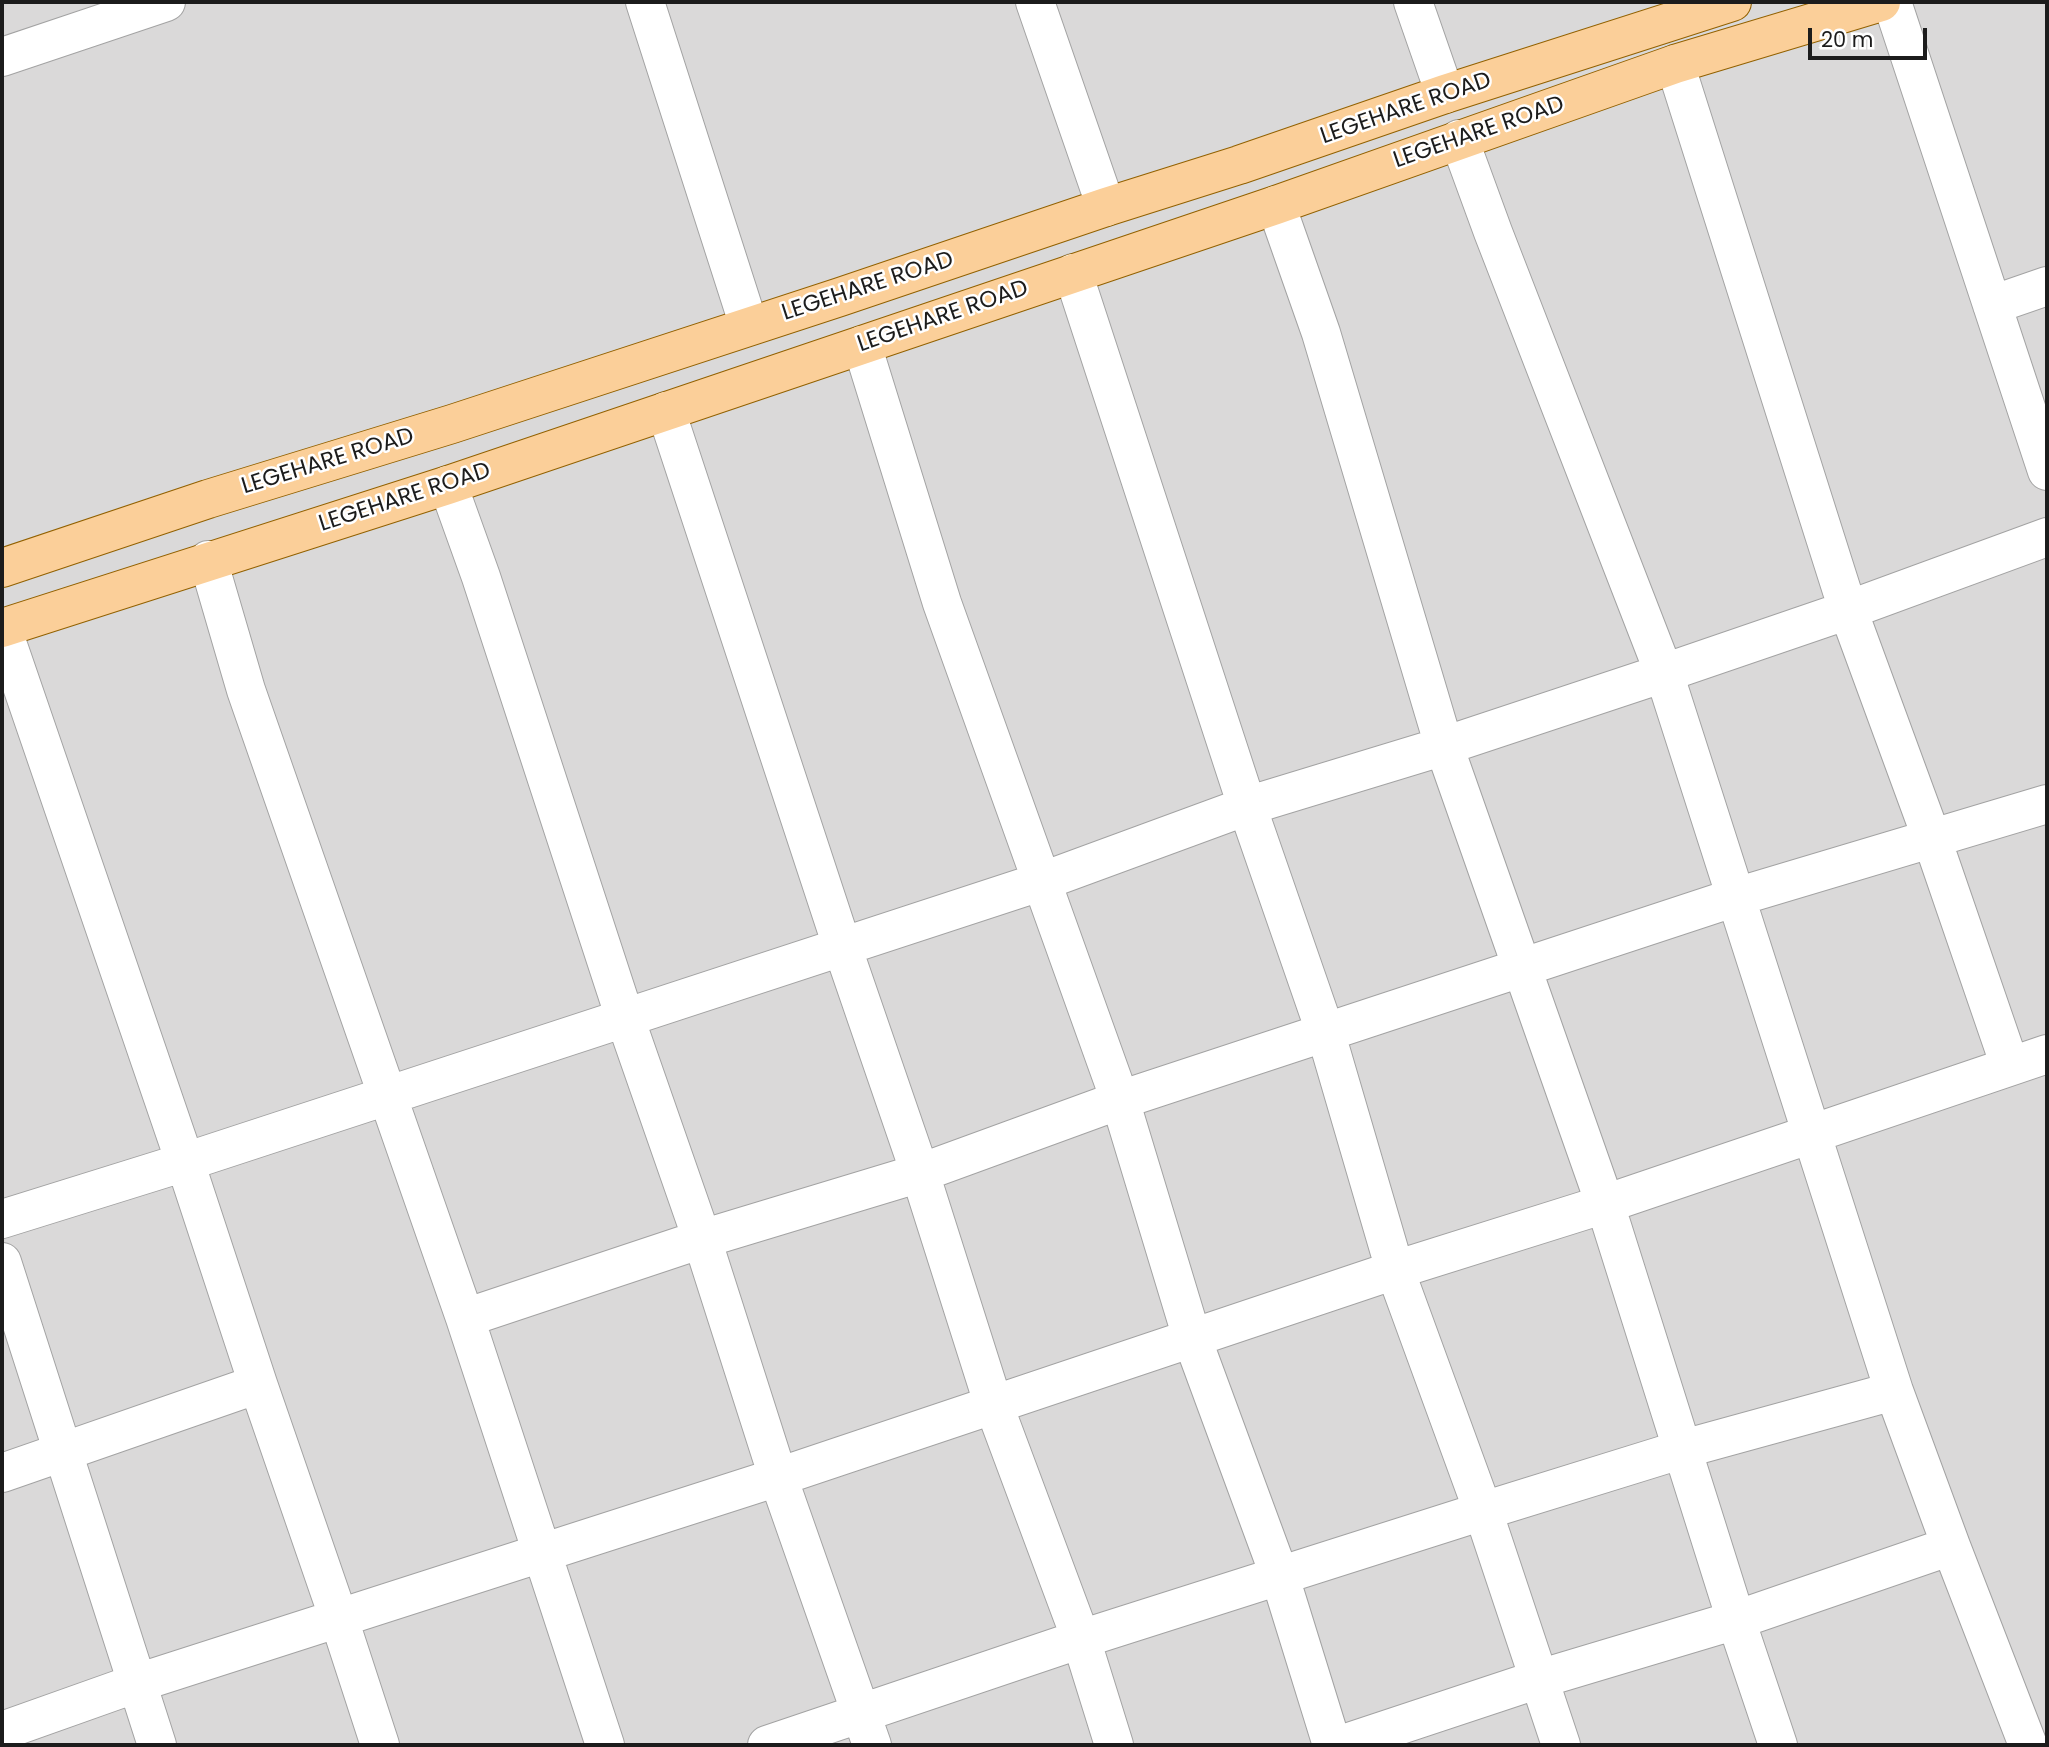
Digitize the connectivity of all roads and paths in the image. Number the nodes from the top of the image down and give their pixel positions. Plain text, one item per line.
1 (166, 2) edge
2 (645, 2) edge
3 (1035, 2) edge
4 (1413, 2) edge
5 (1732, 2) edge
6 (1881, 2) edge
7 (1892, 2) edge
8 (1663, 12) edge
9 (2, 57) edge
10 (1675, 64) junction
11 (1445, 94) junction
12 (1459, 139) junction
13 (1166, 188) junction
14 (1276, 205) junction
15 (1106, 207) junction
16 (1181, 235) junction
17 (1073, 273) junction
18 (2047, 286) edge
19 (1992, 305) junction
20 (749, 326) junction
21 (862, 345) junction
22 (666, 411) junction
23 (2047, 471) edge
24 (448, 485) junction
25 (2047, 537) edge
26 (208, 560) junction
27 (2, 568) edge
28 (1848, 610) junction
29 (2, 628) edge
30 (1664, 673) junction
31 (1444, 746) junction
32 (2047, 804) edge
33 (1247, 806) junction
34 (1932, 839) junction
35 (1043, 881) junction
36 (1736, 897) junction
37 (842, 946) junction
38 (1523, 968) junction
39 (625, 1018) junction
40 (1326, 1034) junction
41 (2047, 1054) edge
42 (2010, 1066) junction
43 (387, 1095) junction
44 (1120, 1100) junction
45 (1813, 1134) junction
46 (186, 1162) junction
47 (920, 1173) junction
48 (1605, 1204) junction
49 (2, 1219) edge
50 (702, 1239) junction
51 (2, 1262) edge
52 (1395, 1270) junction
53 (465, 1318) junction
54 (1192, 1338) junction
55 (258, 1384) junction
56 (1894, 1391) junction
57 (993, 1404) junction
58 (1683, 1449) junction
59 (62, 1451) junction
60 (2, 1473) edge
61 (778, 1477) junction
62 (1483, 1511) junction
63 (1951, 1546) junction
64 (542, 1552) junction
65 (1280, 1577) junction
66 (339, 1619) junction
67 (1736, 1620) junction
68 (1081, 1639) junction
69 (1539, 1679) junction
70 (137, 1683) junction
71 (867, 1730) edge
72 (2, 1731) edge
73 (2034, 1741) edge
74 (157, 1745) edge
75 (380, 1745) edge
76 (606, 1745) edge
77 (767, 1745) edge
78 (1114, 1745) edge
79 (1332, 1745) edge
80 (1340, 1745) edge
81 (1561, 1745) edge
82 (1778, 1745) edge

1 - 9 street
2 - 20 street
3 - 15 street
4 - 11 street
5 - 8 main road, LEGEHARE ROAD
6 - 10 main road, LEGEHARE ROAD
7 - 19 street
8 - 11 main road, LEGEHARE ROAD
10 - 12 main road, LEGEHARE ROAD
10 - 28 street
11 - 13 main road, LEGEHARE ROAD
12 - 14 main road, LEGEHARE ROAD
12 - 30 street
13 - 15 main road, LEGEHARE ROAD
13 - 16 main road
14 - 16 main road, LEGEHARE ROAD
14 - 31 street
15 - 20 main road, LEGEHARE ROAD
16 - 17 main road, LEGEHARE ROAD
17 - 21 main road, LEGEHARE ROAD
17 - 33 street
18 - 19 street
19 - 23 street
20 - 27 main road, LEGEHARE ROAD
21 - 22 main road, LEGEHARE ROAD
21 - 35 street
22 - 24 main road, LEGEHARE ROAD
22 - 37 street
24 - 26 main road, LEGEHARE ROAD
24 - 39 street
25 - 28 street
26 - 29 main road, LEGEHARE ROAD
26 - 43 street
28 - 30 street
28 - 34 street
29 - 46 street
30 - 31 street
30 - 36 street
31 - 33 street
31 - 38 street
32 - 34 street
33 - 35 street
33 - 40 street
34 - 36 street
34 - 42 street
35 - 37 street
35 - 44 street
36 - 38 street
36 - 45 street
37 - 39 street
37 - 47 street
38 - 40 street
38 - 48 street
39 - 43 street
39 - 50 street
40 - 44 street
40 - 52 street
41 - 42 street
42 - 45 street
43 - 46 street
43 - 53 street
44 - 47 street
44 - 54 street
45 - 48 street
45 - 56 street
46 - 49 street
46 - 55 street
47 - 50 street
47 - 57 street
48 - 52 street
48 - 58 street
50 - 53 street
50 - 61 street
51 - 59 street
52 - 54 street
52 - 62 street
53 - 64 street
54 - 57 street
54 - 65 street
55 - 59 street
55 - 66 street
56 - 58 street
56 - 63 street
57 - 61 street
57 - 68 street
58 - 62 street
58 - 67 street
59 - 60 street
59 - 70 street
61 - 64 street
61 - 71 street
62 - 65 street
62 - 69 street
63 - 67 street
63 - 73 street
64 - 66 street
64 - 76 street
65 - 68 street
65 - 79 street
66 - 70 street
66 - 75 street
67 - 69 street
67 - 82 street
68 - 71 street
68 - 78 street
69 - 80 street
69 - 81 street
70 - 72 street
70 - 74 street
71 - 77 street

